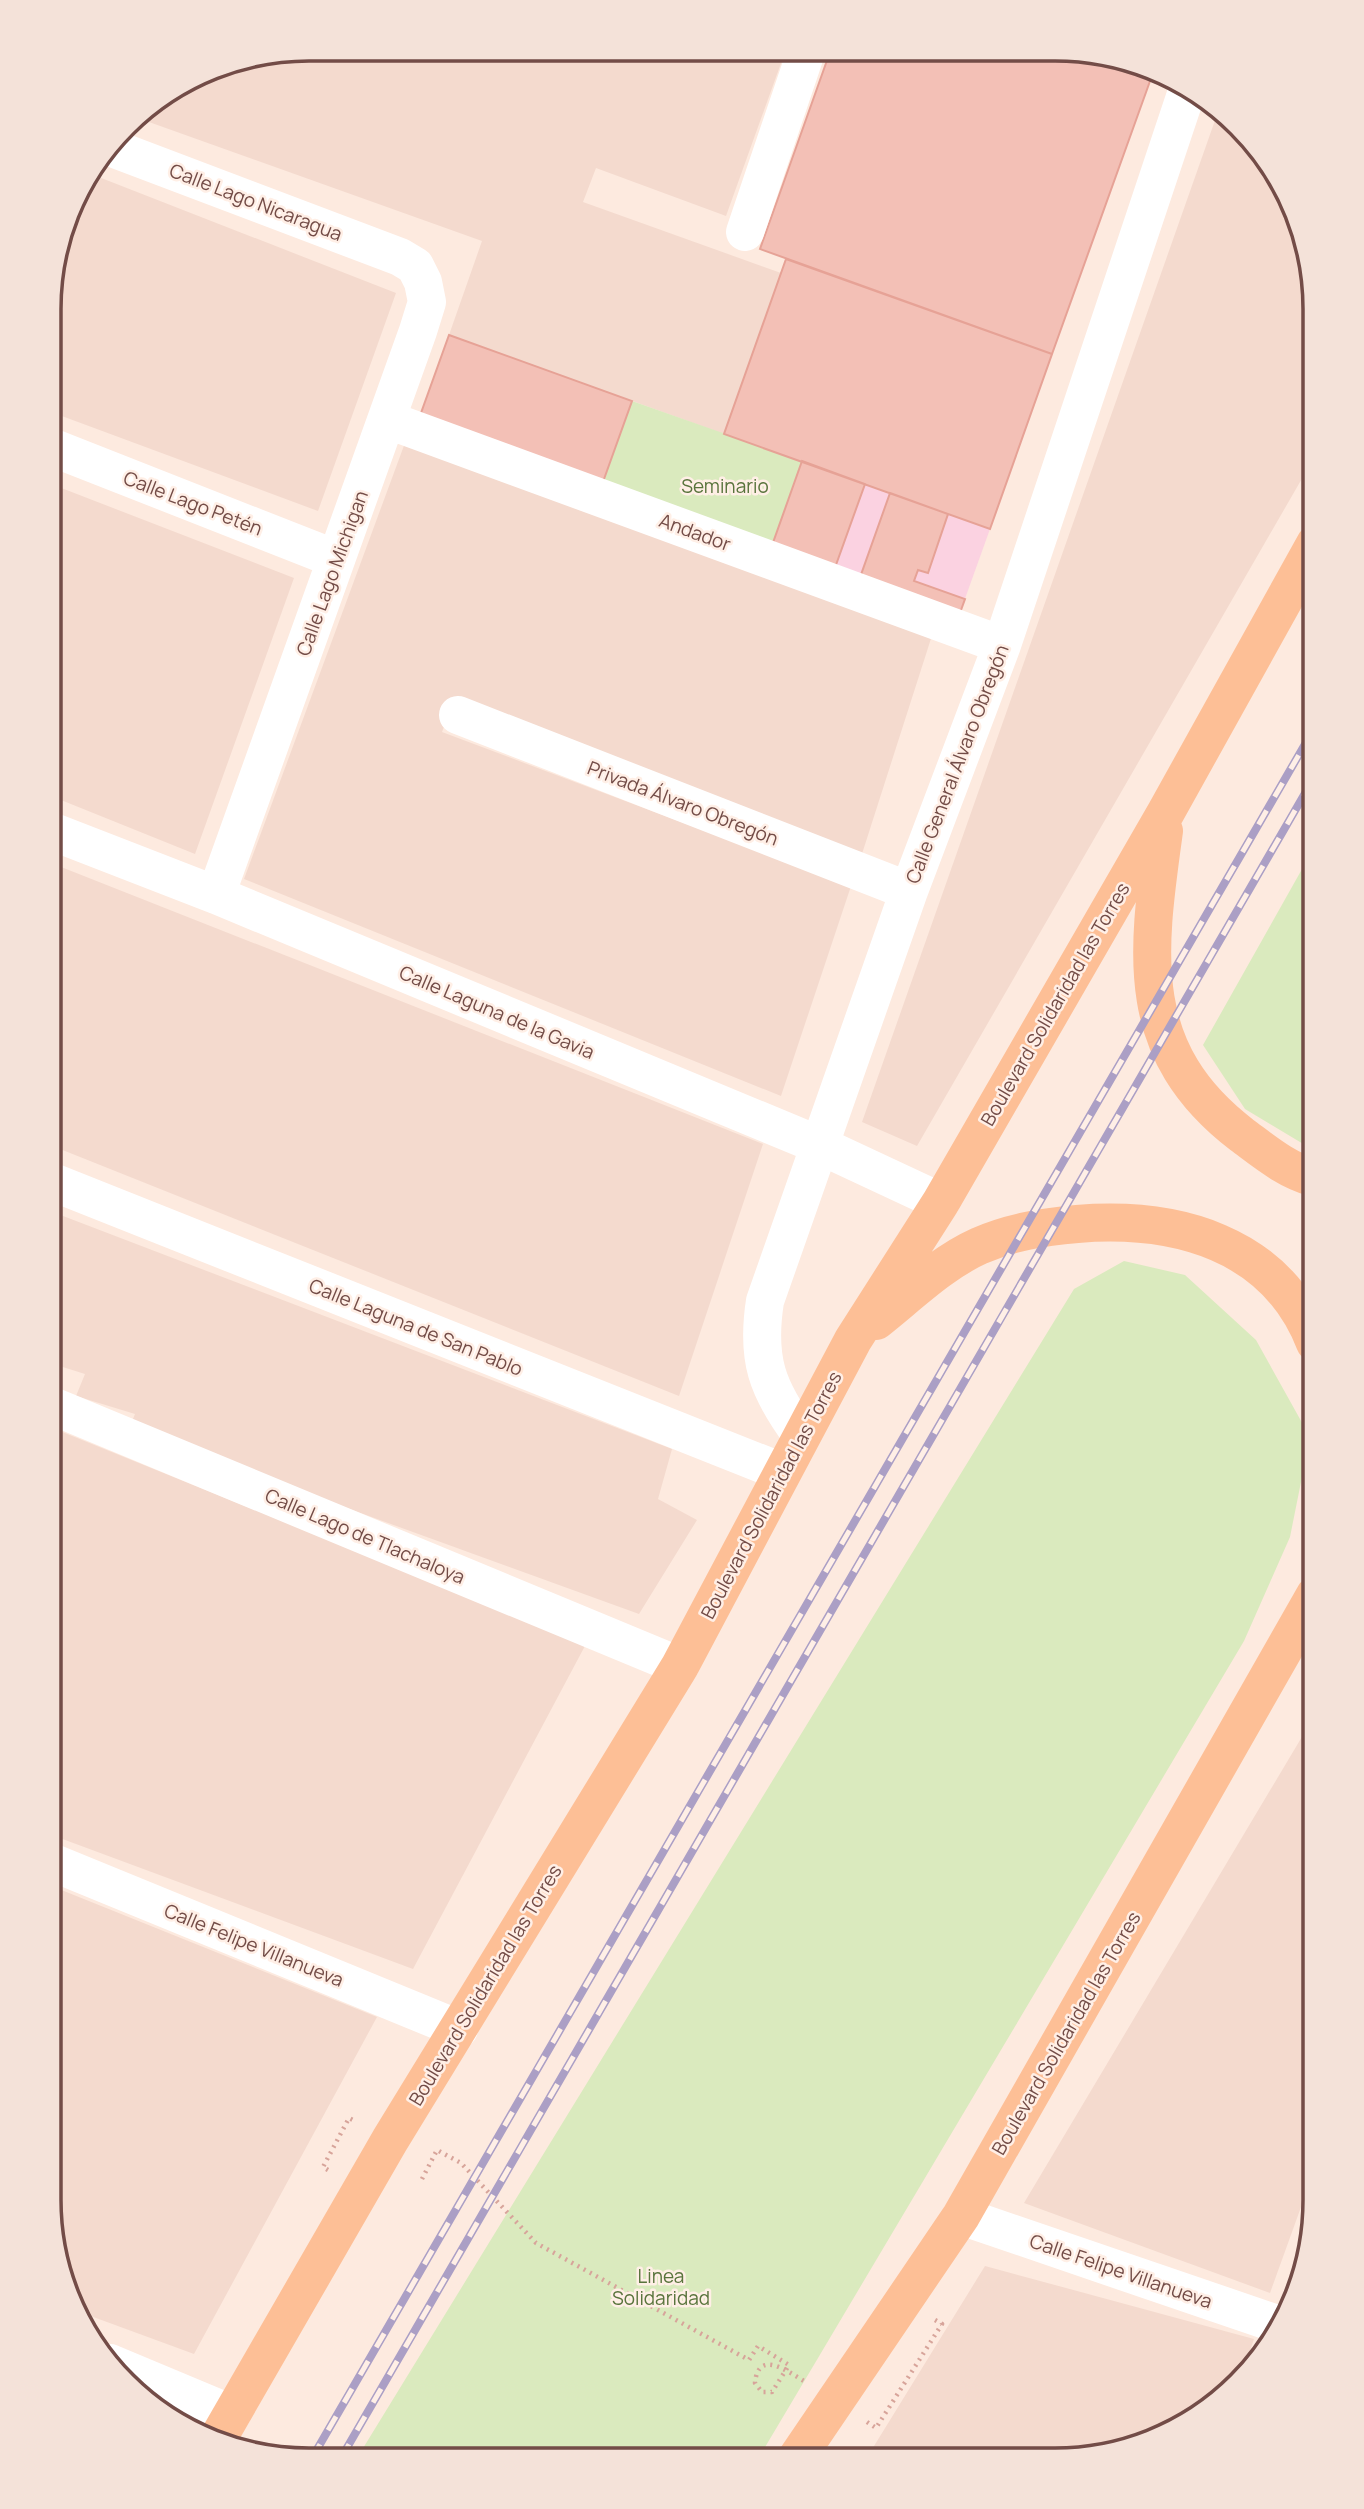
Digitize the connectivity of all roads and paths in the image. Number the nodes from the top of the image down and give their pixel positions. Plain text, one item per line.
1 (803, 61) edge
2 (1185, 98) edge
3 (119, 151) edge
4 (745, 232) dead end
5 (400, 257) joint
6 (388, 420) junction
7 (61, 451) edge
8 (336, 559) junction
9 (1303, 566) edge
10 (1002, 645) junction
11 (458, 715) dead end
12 (1166, 812) junction
13 (61, 835) edge
14 (909, 891) junction
15 (216, 895) junction
16 (819, 1145) junction
17 (1303, 1175) edge
18 (61, 1185) edge
19 (941, 1202) junction
20 (1303, 1322) edge
21 (853, 1340) junction
22 (61, 1410) edge
23 (801, 1435) junction
24 (782, 1472) junction
25 (1303, 1614) edge
26 (680, 1666) junction
27 (61, 1866) edge
28 (459, 2029) junction
29 (422, 2179) dead end
30 (961, 2216) junction
31 (1270, 2322) edge
32 (942, 2323) dead end
33 (779, 2366) dead end
34 (140, 2380) edge
35 (225, 2427) edge
36 (876, 2428) dead end
37 (803, 2448) edge

1 - 4 street
2 - 10 street, Calle General Álvaro Obregón
3 - 5 street, Calle Lago Nicaragua
5 - 6 street, Calle Lago Michigan
6 - 8 street, Calle Lago Michigan
6 - 10 street, Andador
7 - 8 street, Calle Lago Petén
8 - 15 street, Calle Lago Michigan
9 - 12 main road, Boulevard Solidaridad las Torres
10 - 14 street, Calle General Álvaro Obregón
11 - 14 street, Privada Álvaro Obregón
12 - 17 main road
12 - 19 main road, Boulevard Solidaridad las Torres
13 - 15 street, Calle Laguna de la Gavia
14 - 16 street, Calle General Álvaro Obregón
15 - 16 street, Calle Laguna de la Gavia
16 - 19 street, Calle Laguna de la Gavia
16 - 23 street, Calle General Álvaro Obregón
18 - 24 street, Calle Laguna de San Pablo
19 - 21 main road, Boulevard Solidaridad las Torres
20 - 21 main road
21 - 23 main road, Boulevard Solidaridad las Torres
22 - 26 street, Calle Lago de Tlachaloya
23 - 24 main road, Boulevard Solidaridad las Torres
24 - 26 main road, Boulevard Solidaridad las Torres
25 - 30 main road, Boulevard Solidaridad las Torres
26 - 28 main road, Boulevard Solidaridad las Torres
27 - 28 street, Calle Felipe Villanueva
28 - 35 main road, Boulevard Solidaridad las Torres
29 - 33 path
30 - 31 street, Calle Felipe Villanueva
30 - 37 main road, Boulevard Solidaridad las Torres
32 - 36 path
34 - 35 street

